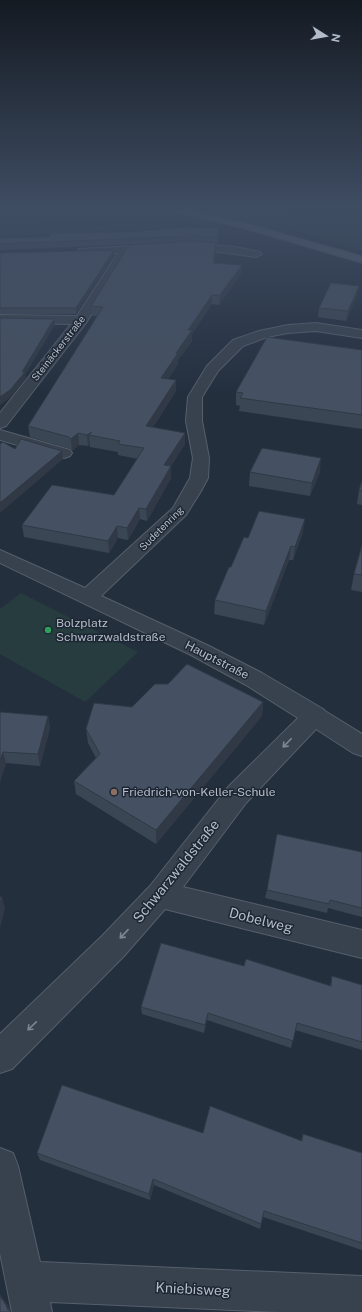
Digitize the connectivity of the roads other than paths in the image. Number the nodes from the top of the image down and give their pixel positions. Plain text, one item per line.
1 (112, 271) edge
2 (0, 319) edge
3 (81, 320) junction
4 (362, 334) edge
5 (0, 423) edge
6 (0, 435) edge
7 (64, 453) dead end
8 (0, 556) edge
9 (88, 598) junction
10 (314, 715) junction
11 (362, 746) edge
12 (160, 895) junction
13 (362, 944) edge
14 (0, 1057) edge
15 (0, 1166) edge
16 (362, 1296) edge
17 (28, 1297) edge

1 - 3 street, Steinäckerstraße
2 - 3 street
3 - 5 street, Steinäckerstraße
4 - 9 street, Sudetenring
6 - 7 street
8 - 9 street, Hauptstraße
9 - 10 street, Hauptstraße
10 - 11 street, Hauptstraße
10 -> 12 street, Schwarzwaldstraße
12 - 13 street, Dobelweg
12 -> 14 street, Schwarzwaldstraße
15 - 17 street
16 - 17 street, Kniebisweg

